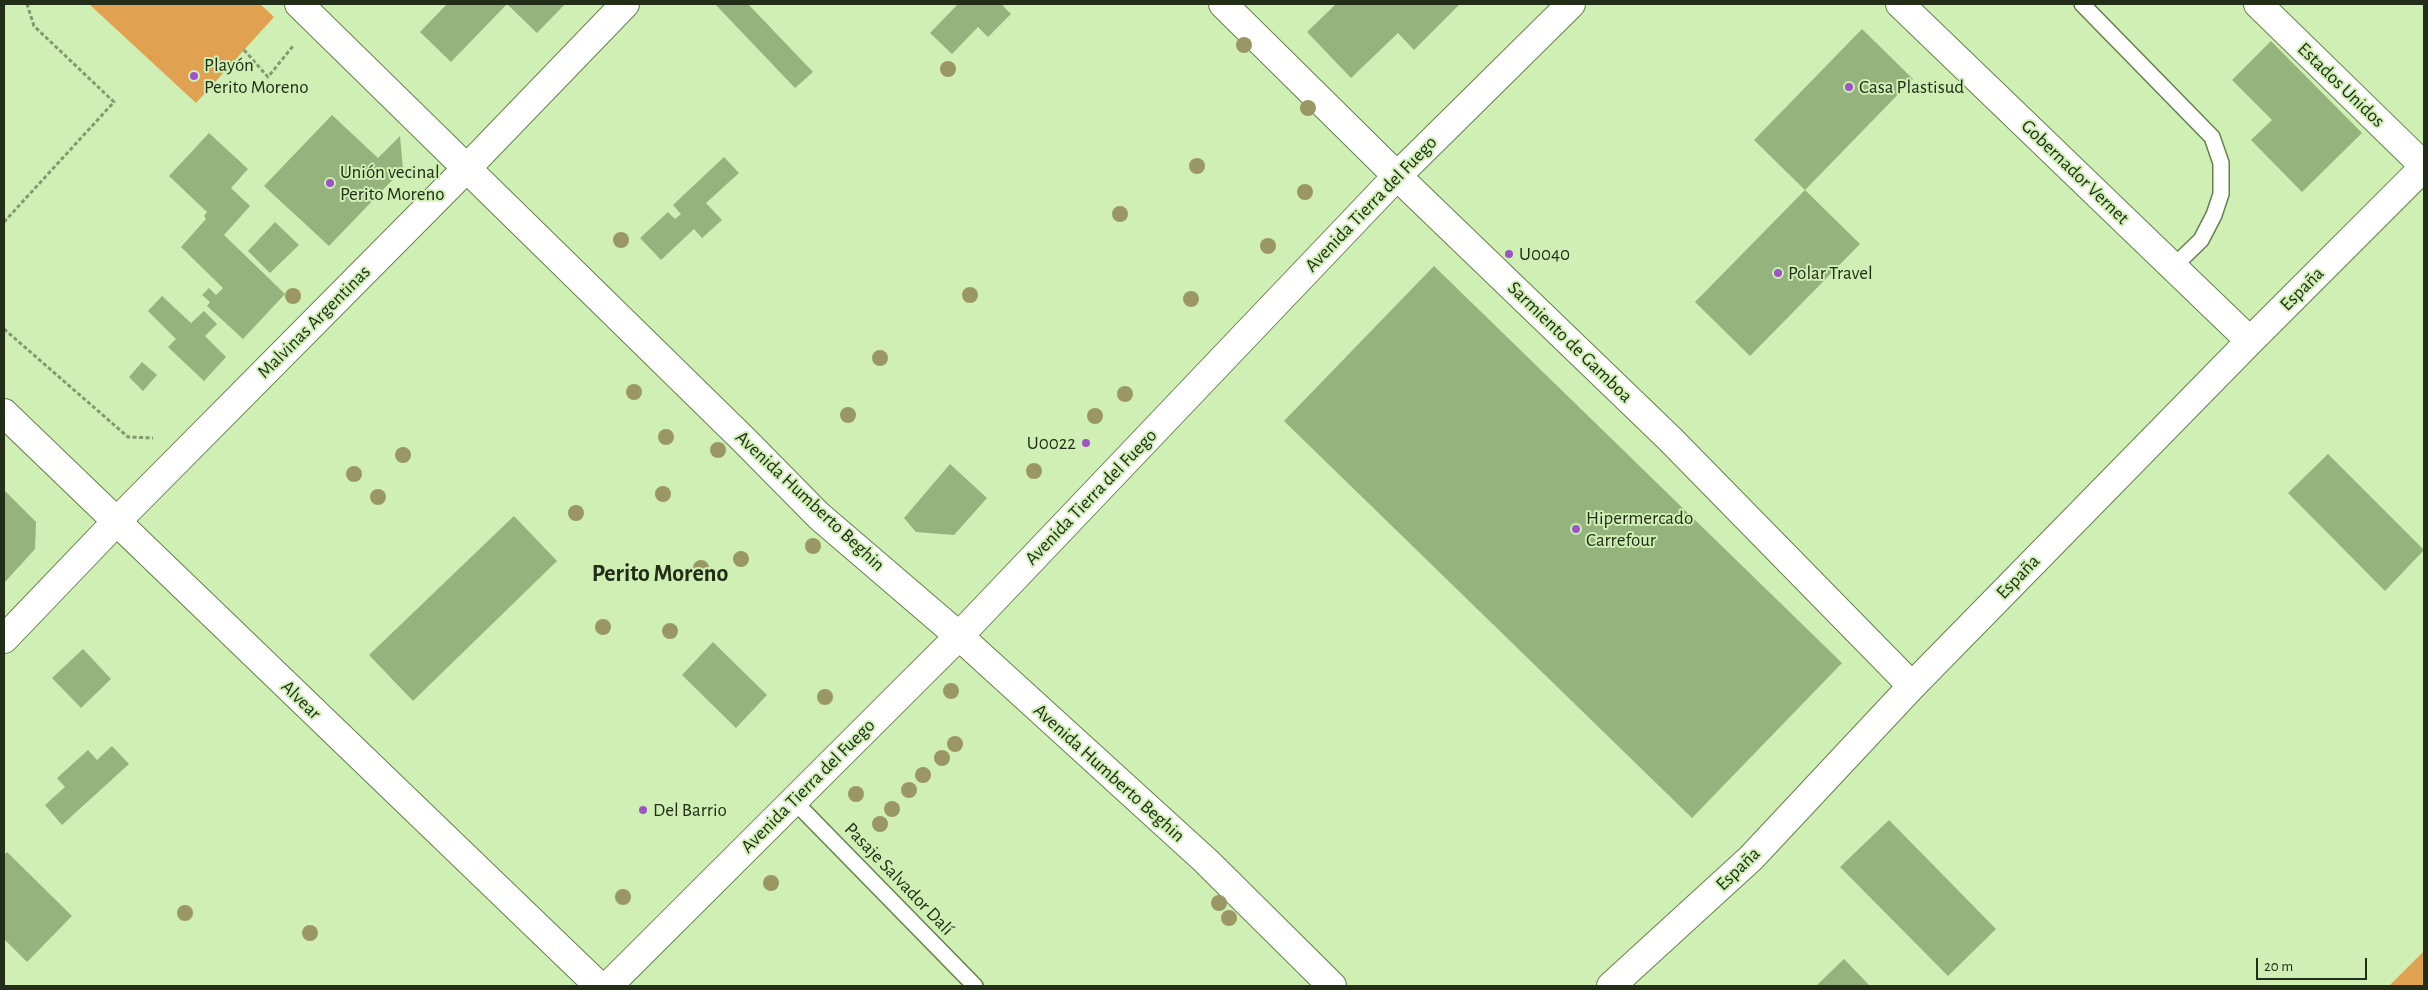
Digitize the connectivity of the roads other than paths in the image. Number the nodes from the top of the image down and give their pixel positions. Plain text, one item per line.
1 (299, 4) edge
2 (624, 4) edge
3 (1223, 4) edge
4 (1571, 4) edge
5 (1900, 4) edge
6 (2082, 4) edge
7 (2258, 4) edge
8 (2424, 167) edge
9 (466, 169) junction
10 (1397, 176) junction
11 (2173, 267) junction
12 (2250, 341) junction
13 (4, 413) edge
14 (116, 522) junction
15 (958, 636) junction
16 (4, 639) edge
17 (1912, 686) junction
18 (793, 800) junction
19 (599, 986) edge
20 (608, 986) edge
21 (975, 986) edge
22 (1332, 986) edge
23 (1612, 986) edge

1 - 9 street, Avenida Humberto Beghin
2 - 9 street, Malvinas Argentinas
3 - 10 street, Sarmiento de Gamboa
4 - 10 street, Avenida Tierra del Fuego
5 - 11 street, Gobernador Vernet
6 - 11 lane
7 - 8 street, Estados Unidos
8 - 12 street, España
9 - 14 street, Malvinas Argentinas
9 - 15 street, Avenida Humberto Beghin
10 - 15 street, Avenida Tierra del Fuego
10 - 17 street, Sarmiento de Gamboa
11 - 12 street, Gobernador Vernet
12 - 17 street, España
13 - 14 street, Alvear
14 - 16 street, Malvinas Argentinas
14 - 19 street, Alvear
15 - 18 street, Avenida Tierra del Fuego
15 - 22 street, Avenida Humberto Beghin
17 - 23 street, España
18 - 20 street, Avenida Tierra del Fuego
18 - 21 lane, Pasaje Salvador Dalí

